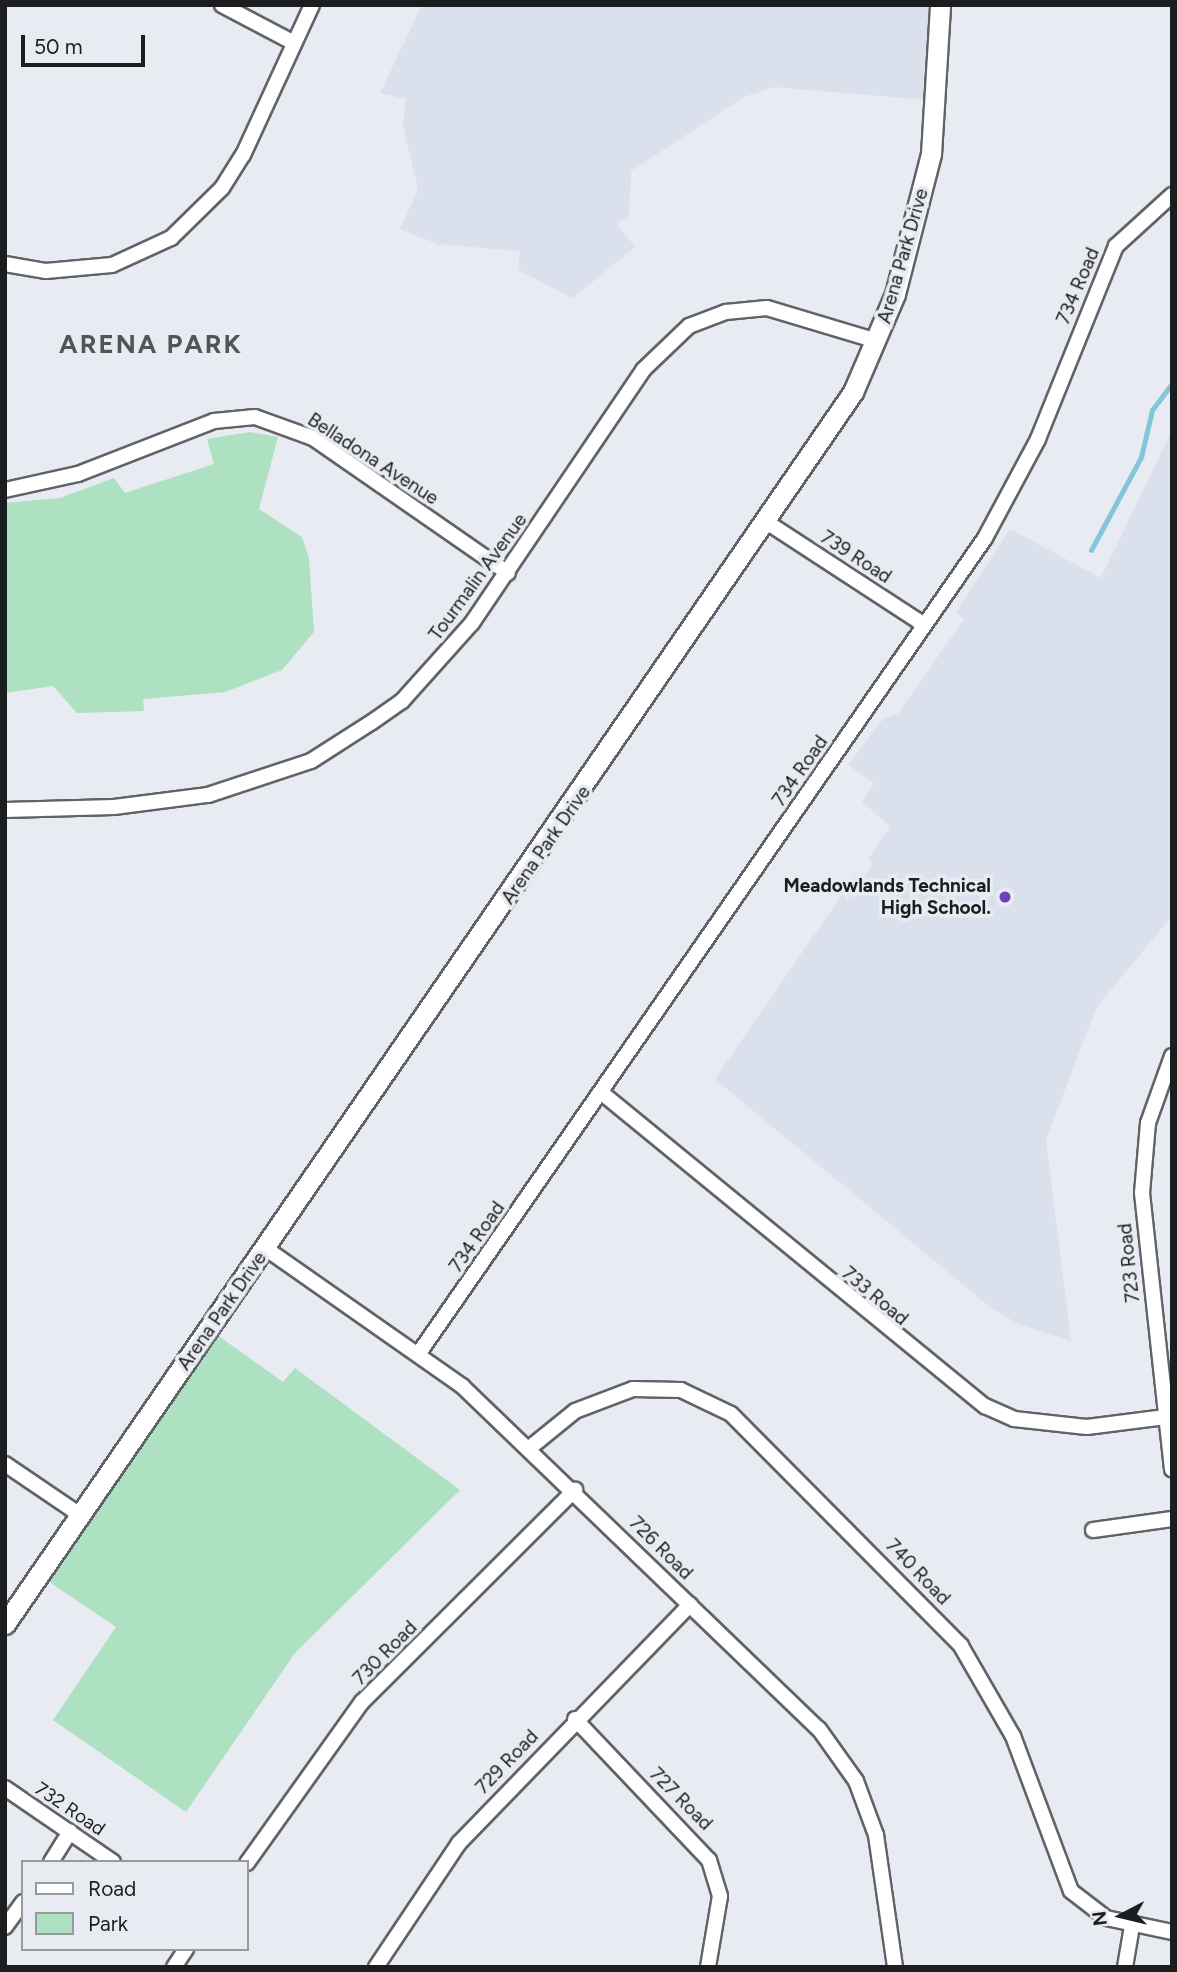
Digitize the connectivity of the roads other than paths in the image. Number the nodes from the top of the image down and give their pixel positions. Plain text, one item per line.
1 (222, 5) edge
2 (312, 5) edge
3 (940, 5) edge
4 (294, 43) junction
5 (1172, 195) edge
6 (5, 264) edge
7 (877, 341) junction
8 (5, 490) edge
9 (768, 523) junction
10 (508, 573) junction
11 (923, 624) junction
12 (5, 810) edge
13 (1172, 1056) edge
14 (602, 1093) junction
15 (265, 1248) junction
16 (419, 1353) junction
17 (1165, 1417) junction
18 (532, 1446) junction
19 (5, 1464) edge
20 (1172, 1469) edge
21 (575, 1490) junction
22 (80, 1515) junction
23 (1172, 1519) edge
24 (1093, 1530) dead end
25 (690, 1605) junction
26 (5, 1624) edge
27 (575, 1719) junction
28 (5, 1788) edge
29 (70, 1832) junction
30 (52, 1860) edge
31 (110, 1860) edge
32 (248, 1862) edge
33 (21, 1905) edge
34 (1132, 1926) junction
35 (5, 1927) edge
36 (1172, 1932) edge
37 (185, 1951) edge
38 (174, 1967) edge
39 (376, 1967) edge
40 (708, 1967) edge
41 (895, 1967) edge
42 (1125, 1967) edge

1 - 4 street
2 - 4 street
3 - 7 street, Arena Park Drive
4 - 6 street
5 - 11 street, 734 Road
7 - 9 street, Arena Park Drive
7 - 10 street, Tourmalin Avenue
8 - 10 street, Belladona Avenue
9 - 11 street, 739 Road
9 - 15 street, Arena Park Drive
10 - 12 street, Tourmalin Avenue
11 - 14 street, 734 Road
13 - 17 street, 723 Road
14 - 16 street, 734 Road
14 - 17 street, 733 Road
15 - 16 street, 726 Road
15 - 22 street, Arena Park Drive
16 - 18 street, 726 Road
17 - 20 street, 723 Road
18 - 21 street, 726 Road
18 - 34 street, 740 Road
19 - 22 street
21 - 25 street, 726 Road
21 - 32 street, 730 Road
22 - 26 street, Arena Park Drive
23 - 24 street
25 - 27 street, 729 Road
25 - 41 street, 726 Road
27 - 39 street, 729 Road
27 - 40 street, 727 Road
28 - 29 street, 732 Road
29 - 30 street
29 - 31 street, 732 Road
33 - 35 street
34 - 36 street, 740 Road
34 - 42 street
37 - 38 street

